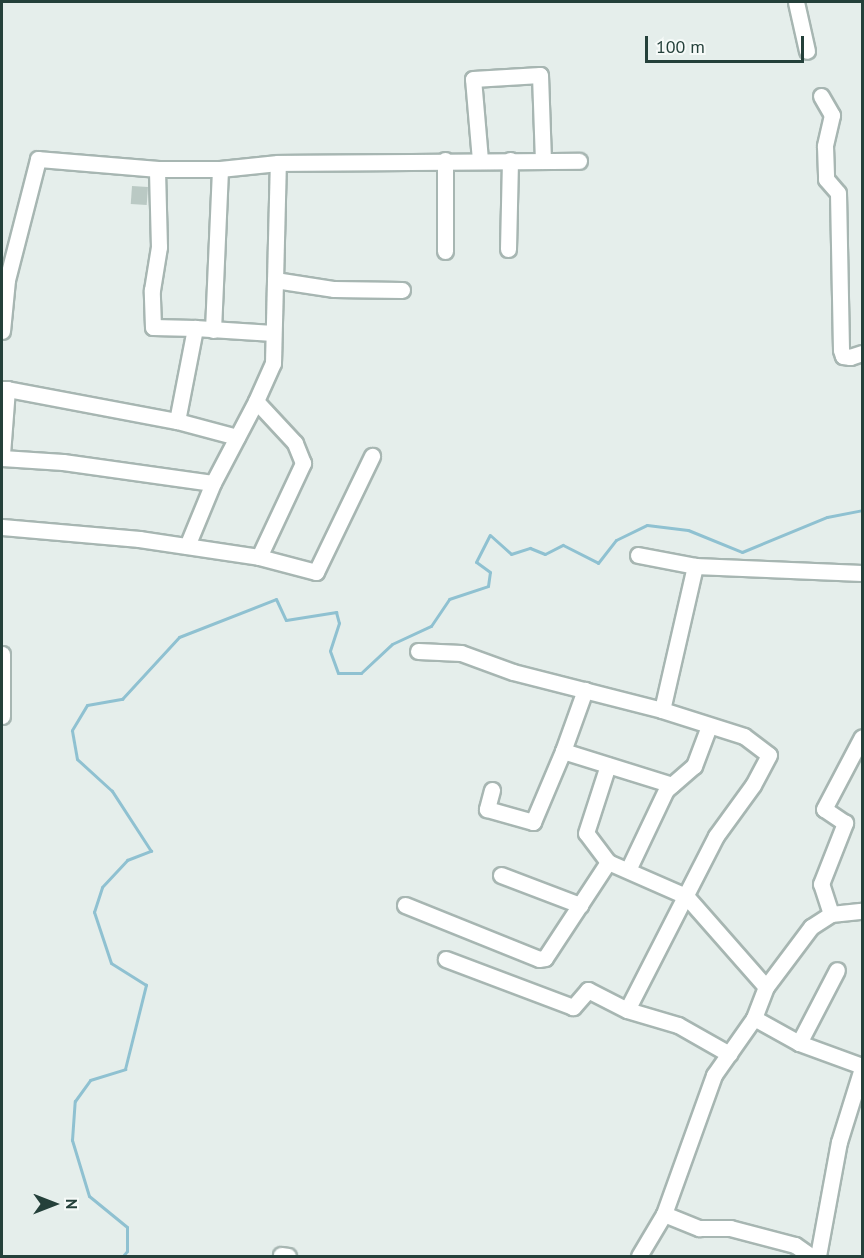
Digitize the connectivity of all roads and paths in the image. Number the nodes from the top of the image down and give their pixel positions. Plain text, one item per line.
1 (796, 2) edge
2 (807, 51) dead end
3 (821, 96) dead end
4 (445, 160) junction
5 (480, 160) junction
6 (510, 160) junction
7 (543, 160) junction
8 (579, 160) dead end
9 (278, 163) junction
10 (157, 169) junction
11 (220, 169) junction
12 (508, 249) dead end
13 (445, 251) dead end
14 (275, 280) junction
15 (402, 290) dead end
16 (195, 328) junction
17 (213, 330) junction
18 (2, 331) edge
19 (273, 333) junction
20 (862, 353) edge
21 (4, 389) edge
22 (256, 401) junction
23 (177, 421) junction
24 (237, 437) junction
25 (2, 454) edge
26 (372, 456) dead end
27 (2, 458) edge
28 (213, 483) junction
29 (2, 527) edge
30 (187, 546) junction
31 (638, 555) dead end
32 (259, 557) junction
33 (695, 566) junction
34 (862, 573) edge
35 (418, 651) dead end
36 (2, 654) edge
37 (585, 690) junction
38 (662, 710) junction
39 (2, 716) edge
40 (709, 726) junction
41 (862, 737) edge
42 (563, 751) junction
43 (608, 765) junction
44 (672, 785) junction
45 (492, 790) dead end
46 (608, 862) junction
47 (628, 870) junction
48 (501, 875) dead end
49 (686, 896) junction
50 (405, 905) dead end
51 (580, 905) junction
52 (862, 911) edge
53 (831, 914) junction
54 (446, 959) dead end
55 (837, 970) dead end
56 (766, 987) junction
57 (627, 1010) junction
58 (754, 1018) junction
59 (799, 1043) junction
60 (729, 1054) junction
61 (862, 1067) edge
62 (664, 1214) junction
63 (639, 1257) edge
64 (811, 1257) edge
65 (818, 1257) edge

1 - 2 street
3 - 20 street
4 - 5 street
4 - 9 street
4 - 13 street
5 - 6 street
5 - 7 street
6 - 7 street
6 - 12 street
7 - 8 street
9 - 11 street
9 - 14 street
10 - 11 street
10 - 16 street
10 - 18 street
11 - 17 street
14 - 15 street
14 - 19 street
16 - 17 street
16 - 23 street
17 - 19 street
19 - 22 street
21 - 23 street
21 - 25 street
22 - 24 street
22 - 32 street
23 - 24 street
24 - 28 street
26 - 32 street
27 - 28 street
28 - 30 street
29 - 30 street
30 - 32 street
31 - 33 street
33 - 34 street
33 - 38 street
35 - 37 street
36 - 39 street
37 - 38 street
37 - 42 street
38 - 40 street
40 - 44 street
40 - 49 street
41 - 53 street
42 - 43 street
42 - 45 street
43 - 44 street
43 - 46 street
44 - 47 street
46 - 47 street
46 - 51 street
47 - 49 street
48 - 51 street
49 - 56 street
49 - 57 street
50 - 51 street
52 - 53 street
53 - 56 street
54 - 57 street
55 - 59 street
56 - 58 street
57 - 60 street
58 - 59 street
58 - 60 street
59 - 61 street
60 - 62 street
61 - 65 street
62 - 63 street
62 - 64 street

